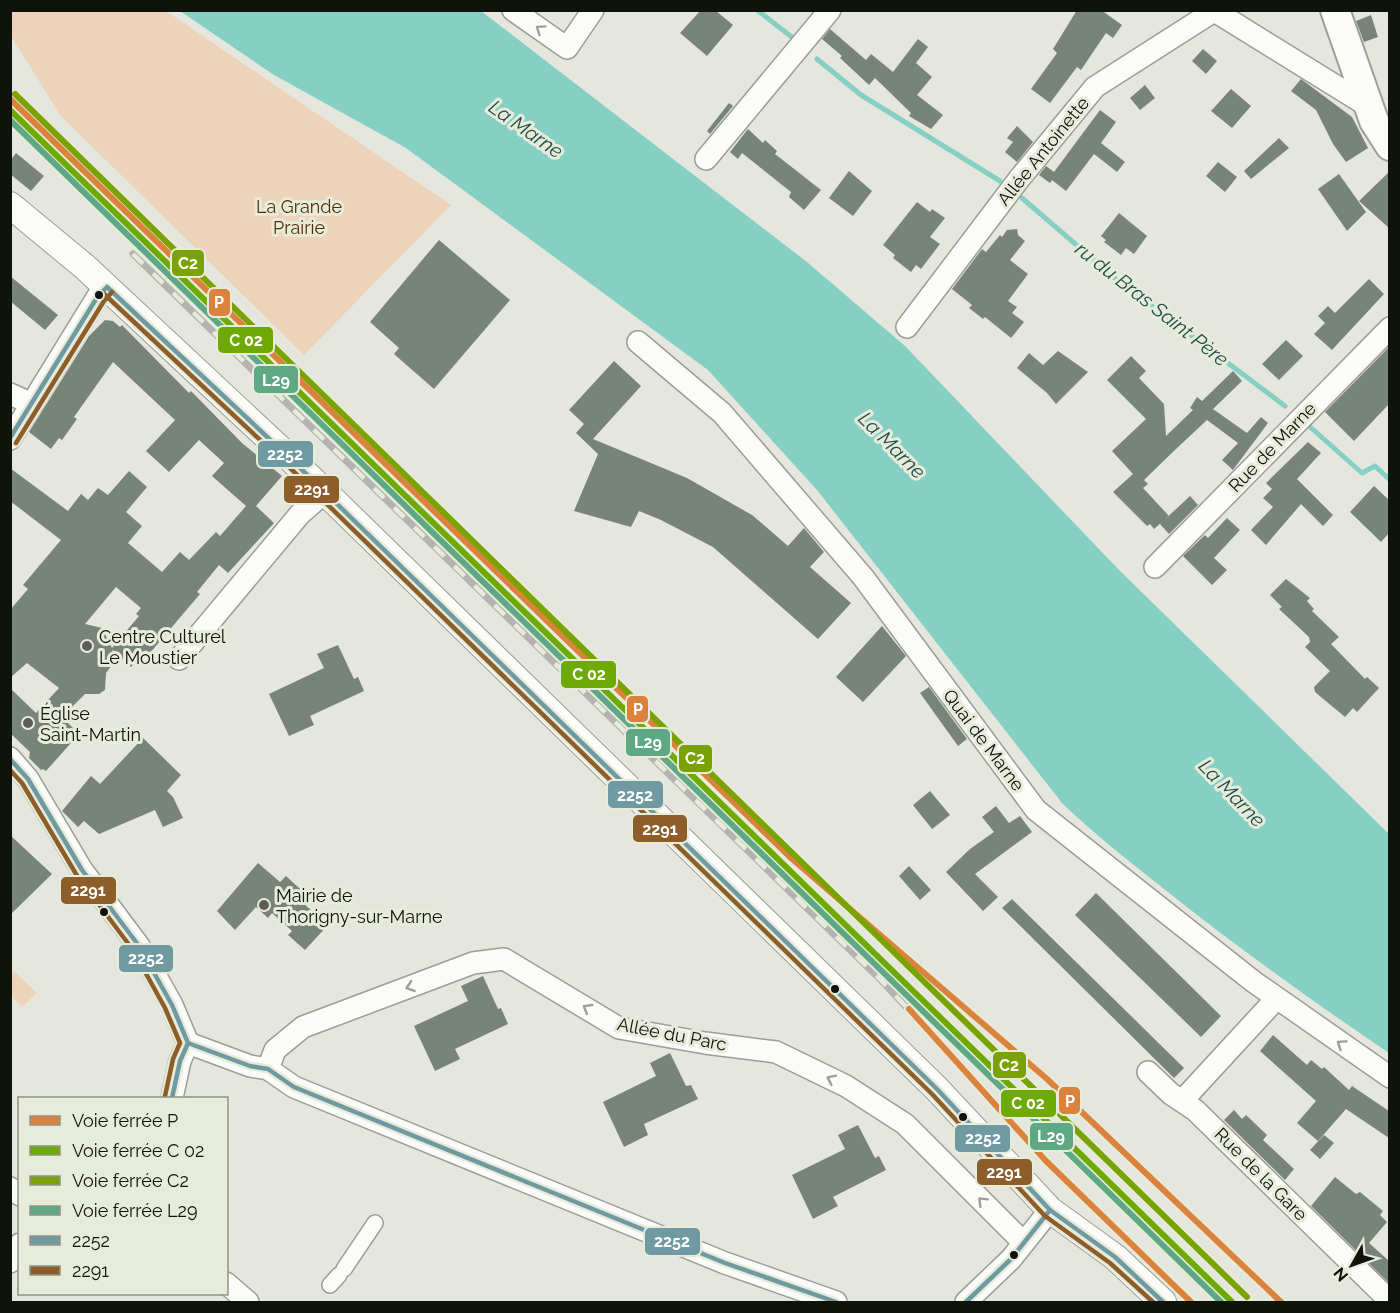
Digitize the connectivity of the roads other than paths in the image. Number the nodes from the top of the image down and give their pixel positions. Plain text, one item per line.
1 (513, 10) edge
2 (593, 10) edge
3 (830, 10) edge
4 (1335, 10) edge
5 (1213, 11) edge
6 (1368, 106) junction
7 (1389, 146) edge
8 (706, 159) dead end
9 (10, 205) edge
10 (107, 287) junction
11 (906, 327) dead end
12 (1389, 328) edge
13 (638, 342) dead end
14 (10, 394) edge
15 (32, 404) junction
16 (10, 439) edge
17 (324, 493) junction
18 (1155, 567) dead end
19 (179, 659) dead end
20 (10, 758) edge
21 (1276, 999) junction
22 (188, 1042) junction
23 (268, 1069) junction
24 (1148, 1072) dead end
25 (1389, 1077) edge
26 (172, 1097) edge
27 (1182, 1101) junction
28 (1050, 1210) junction
29 (369, 1231) dead end
30 (1023, 1242) junction
31 (18, 1248) edge
32 (10, 1262) edge
33 (338, 1276) dead end
34 (228, 1285) edge
35 (1389, 1301) edge
36 (248, 1302) edge
37 (836, 1302) edge
38 (966, 1302) edge
39 (1163, 1302) edge

2 -> 1 street
3 - 8 street
4 - 6 main road
5 - 6 street
5 - 11 street, Allée Antoinette
6 - 7 main road
9 - 10 street
10 - 15 street
10 - 17 street
12 - 18 street, Rue de Marne
13 - 21 street, Quai de Marne
14 - 15 street
15 - 16 street
17 - 19 street
17 - 28 street
20 - 22 street
25 -> 21 street, Quai de Marne
21 - 27 street
22 - 23 street
22 - 26 street
30 -> 23 street, Allée du Parc
23 - 37 street
24 - 27 street, Rue de la Gare
27 - 35 street, Rue de la Gare
28 - 30 street
28 - 39 street
29 - 33 street
30 - 38 street
31 - 32 street
34 - 36 street

